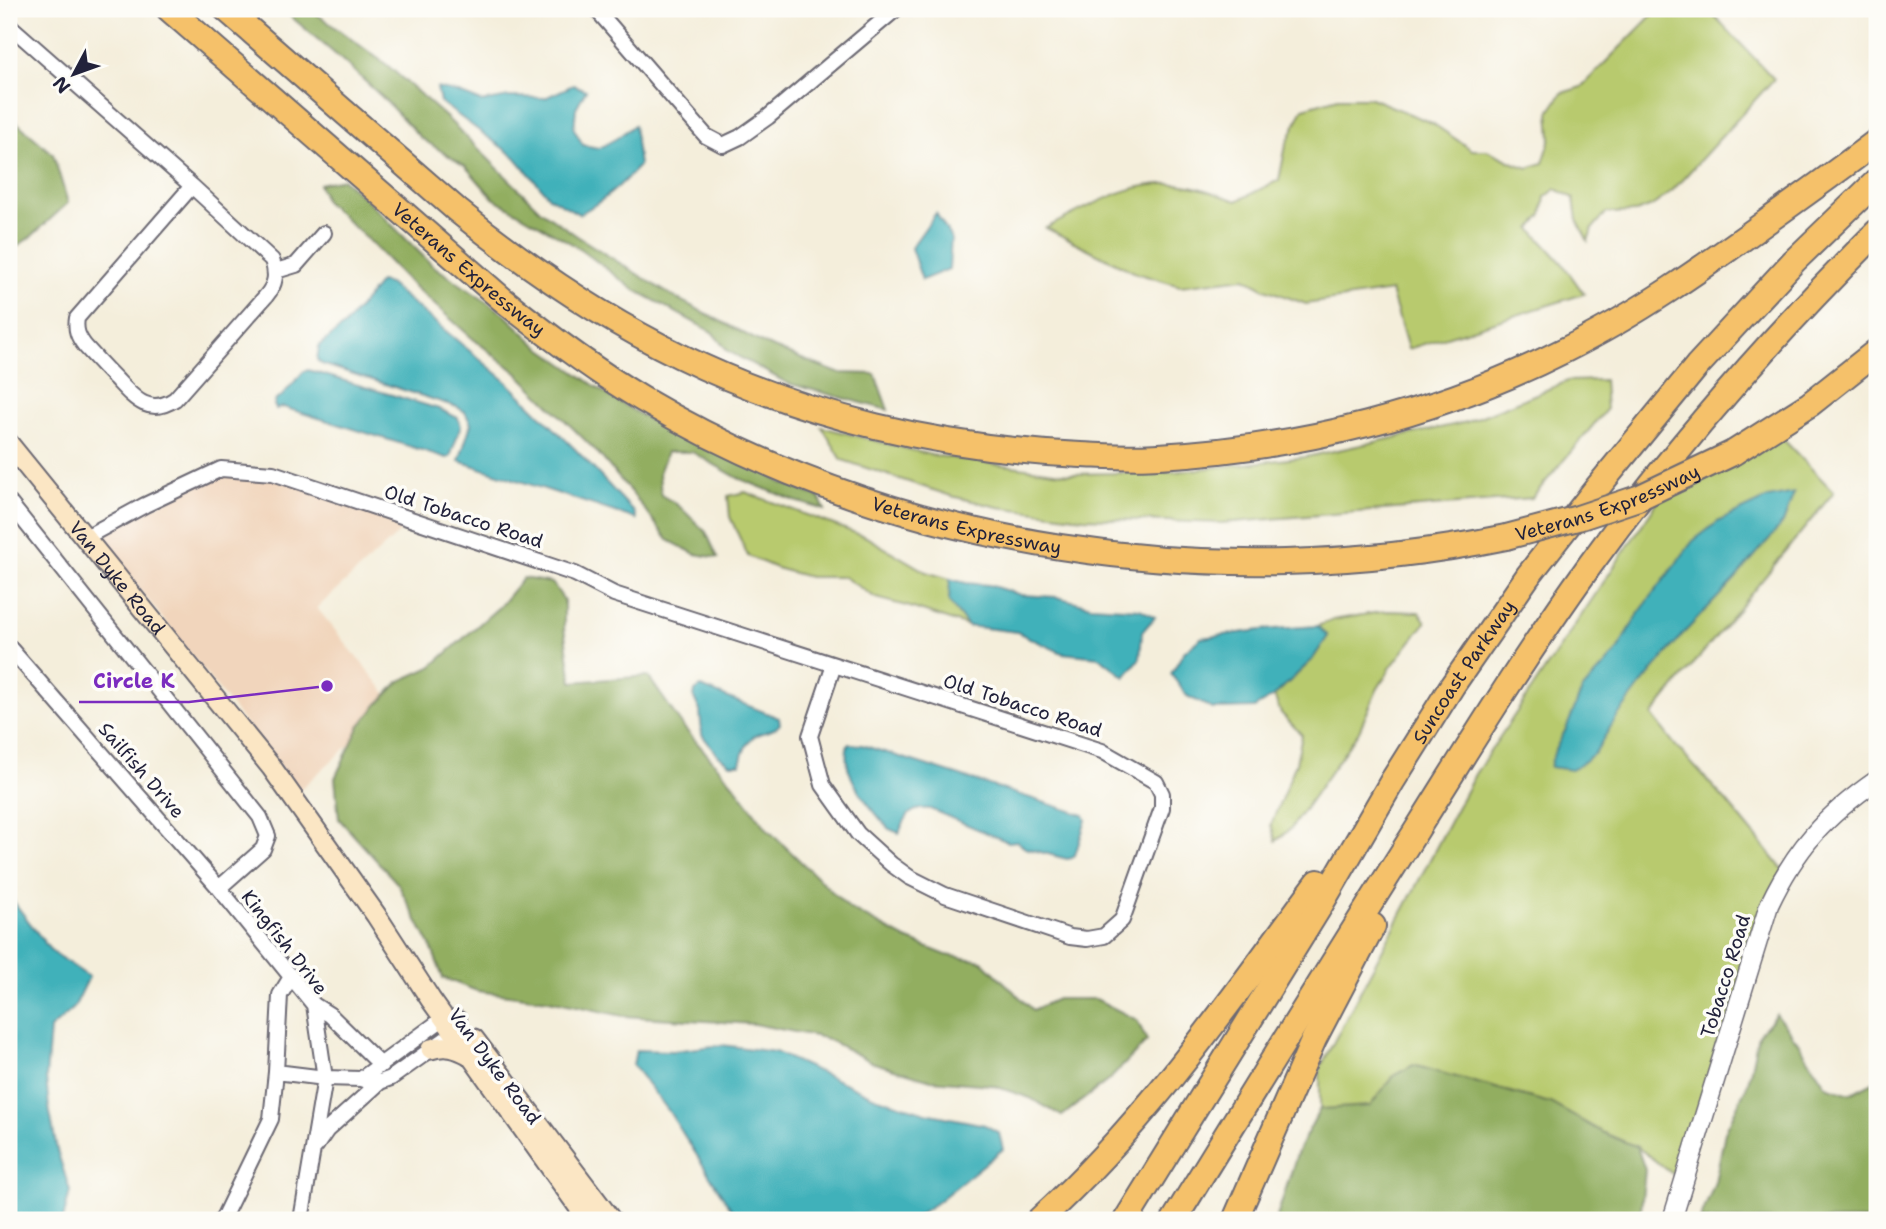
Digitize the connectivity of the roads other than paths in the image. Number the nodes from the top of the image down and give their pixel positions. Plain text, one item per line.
1 (169, 9) edge
2 (226, 9) edge
3 (596, 9) edge
4 (896, 9) edge
5 (9, 25) edge
6 (1877, 141) edge
7 (1877, 181) edge
8 (192, 186) junction
9 (1877, 232) edge
10 (324, 233) dead end
11 (276, 271) junction
12 (1877, 351) edge
13 (9, 444) edge
14 (9, 502) edge
15 (86, 537) junction
16 (9, 647) edge
17 (834, 665) junction
18 (1448, 779) junction
19 (1393, 780) junction
20 (1877, 780) edge
21 (219, 888) junction
22 (291, 977) junction
23 (314, 1005) junction
24 (452, 1023) junction
25 (431, 1049) junction
26 (470, 1055) junction
27 (380, 1065) junction
28 (276, 1072) junction
29 (326, 1078) junction
30 (361, 1079) junction
31 (380, 1082) junction
32 (313, 1150) junction
33 (222, 1220) edge
34 (301, 1220) edge
35 (588, 1220) edge
36 (611, 1220) edge
37 (1039, 1220) edge
38 (1126, 1220) edge
39 (1174, 1220) edge
40 (1235, 1220) edge
41 (1672, 1220) edge

1 - 12 highway, Veterans Expressway, bridge
2 - 6 highway, Veterans Expressway
3 - 4 street
5 - 8 street
7 - 19 highway, Suncoast Parkway
8 - 11 street
8 - 11 street
9 - 18 highway
10 - 11 street
13 - 15 main road, Van Dyke Road
14 - 21 street, Kingfish Drive
15 - 17 street, Old Tobacco Road
15 - 24 main road, Van Dyke Road
16 - 21 street, Sailfish Drive
17 - 17 street, Old Tobacco Road
18 - 39 highway
18 - 40 highway
19 - 37 highway
19 - 38 highway, Suncoast Parkway
20 - 41 street, Tobacco Road
21 - 22 street, Kingfish Drive
22 - 23 street, Kingfish Drive
22 - 28 street
23 - 27 street
23 - 29 street, Kingfish Drive
24 - 25 street
24 - 26 main road, Van Dyke Road
24 - 27 street
24 - 36 main road, Van Dyke Road
25 - 26 main road
25 - 31 street
26 - 35 main road, Van Dyke Road
27 - 30 street
28 - 29 street
28 - 33 street
29 - 30 street
29 - 32 street, Kingfish Drive
30 - 31 street
31 - 32 street
32 - 34 street, Kingfish Drive

